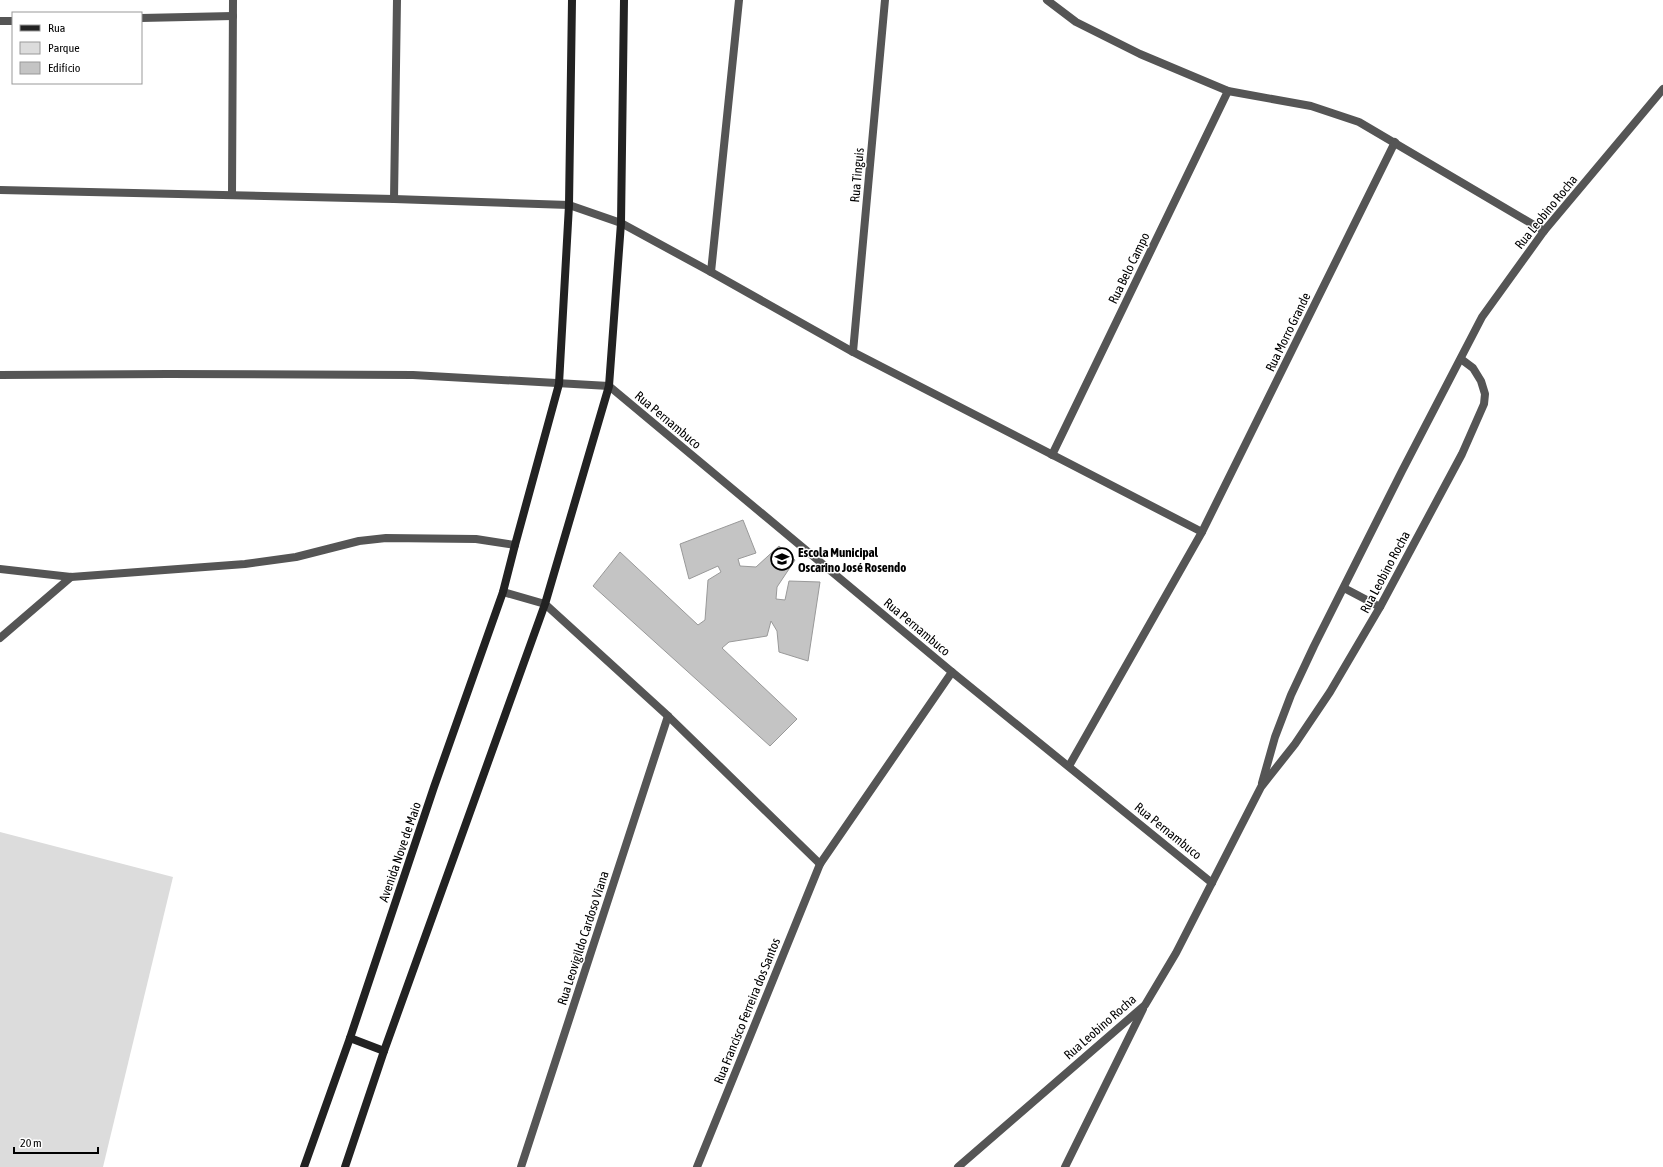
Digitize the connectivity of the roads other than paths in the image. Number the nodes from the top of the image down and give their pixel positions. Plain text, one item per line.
1 (233, 0) edge
2 (397, 0) edge
3 (572, 0) edge
4 (624, 0) edge
5 (740, 0) edge
6 (885, 0) edge
7 (1047, 0) edge
8 (233, 16) junction
9 (142, 18) edge
10 (0, 21) edge
11 (12, 21) edge
12 (1663, 89) edge
13 (1228, 91) junction
14 (1395, 142) junction
15 (0, 190) edge
16 (232, 195) junction
17 (394, 199) junction
18 (569, 205) junction
19 (621, 223) junction
20 (1544, 231) junction
21 (711, 272) junction
22 (853, 352) junction
23 (1462, 359) junction
24 (0, 375) edge
25 (559, 384) junction
26 (609, 386) junction
27 (1052, 455) junction
28 (1202, 532) junction
29 (514, 545) junction
30 (0, 569) edge
31 (71, 577) junction
32 (1344, 588) junction
33 (503, 592) junction
34 (545, 604) junction
35 (1380, 607) junction
36 (0, 638) edge
37 (952, 672) junction
38 (668, 716) junction
39 (1069, 766) junction
40 (1261, 787) junction
41 (820, 864) junction
42 (1212, 883) junction
43 (1145, 1005) junction
44 (350, 1038) junction
45 (384, 1051) junction
46 (304, 1167) edge
47 (345, 1167) edge
48 (521, 1167) edge
49 (697, 1167) edge
50 (958, 1167) edge
51 (1065, 1167) edge

1 - 8 street
2 - 17 street
3 - 18 main road, Avenida Nove de Maio
4 - 19 main road
5 - 21 street
6 - 22 street, Rua Tinguis
7 - 13 street
8 - 9 street
8 - 16 street
10 - 11 street
12 - 20 street, Rua Leobino Rocha
13 - 14 street
13 - 27 street, Rua Belo Campo
14 - 20 street
14 - 28 street, Rua Morro Grande
15 - 16 street
16 - 17 street
17 - 18 street
18 - 19 street
18 - 25 main road, Avenida Nove de Maio
19 - 21 street
19 - 26 main road
20 - 23 street, Rua Leobino Rocha
21 - 22 street
22 - 27 street
23 - 32 street, Rua Leobino Rocha
23 - 35 street, Rua Leobino Rocha
24 - 25 street
25 - 26 street
25 - 29 main road, Avenida Nove de Maio
26 - 34 main road
26 - 37 street, Rua Pernambuco
27 - 28 street
28 - 39 street, Rua Morro Grande
29 - 31 street
29 - 33 main road, Avenida Nove de Maio
30 - 31 street
31 - 36 street
32 - 35 street
32 - 40 street, Rua Leobino Rocha
33 - 34 street
33 - 44 main road, Avenida Nove de Maio
34 - 38 street
34 - 45 main road
35 - 40 street, Rua Leobino Rocha
37 - 39 street, Rua Pernambuco
37 - 41 street, Rua Francisco Ferreira dos Santos
38 - 41 street
38 - 48 street, Rua Leovigildo Cardoso Viana
39 - 42 street, Rua Pernambuco
40 - 42 street, Rua Leobino Rocha
41 - 49 street, Rua Francisco Ferreira dos Santos
42 - 43 street, Rua Leobino Rocha
43 - 50 street, Rua Leobino Rocha
43 - 51 street
44 - 45 main road
44 - 46 main road, Avenida Nove de Maio
45 - 47 main road

